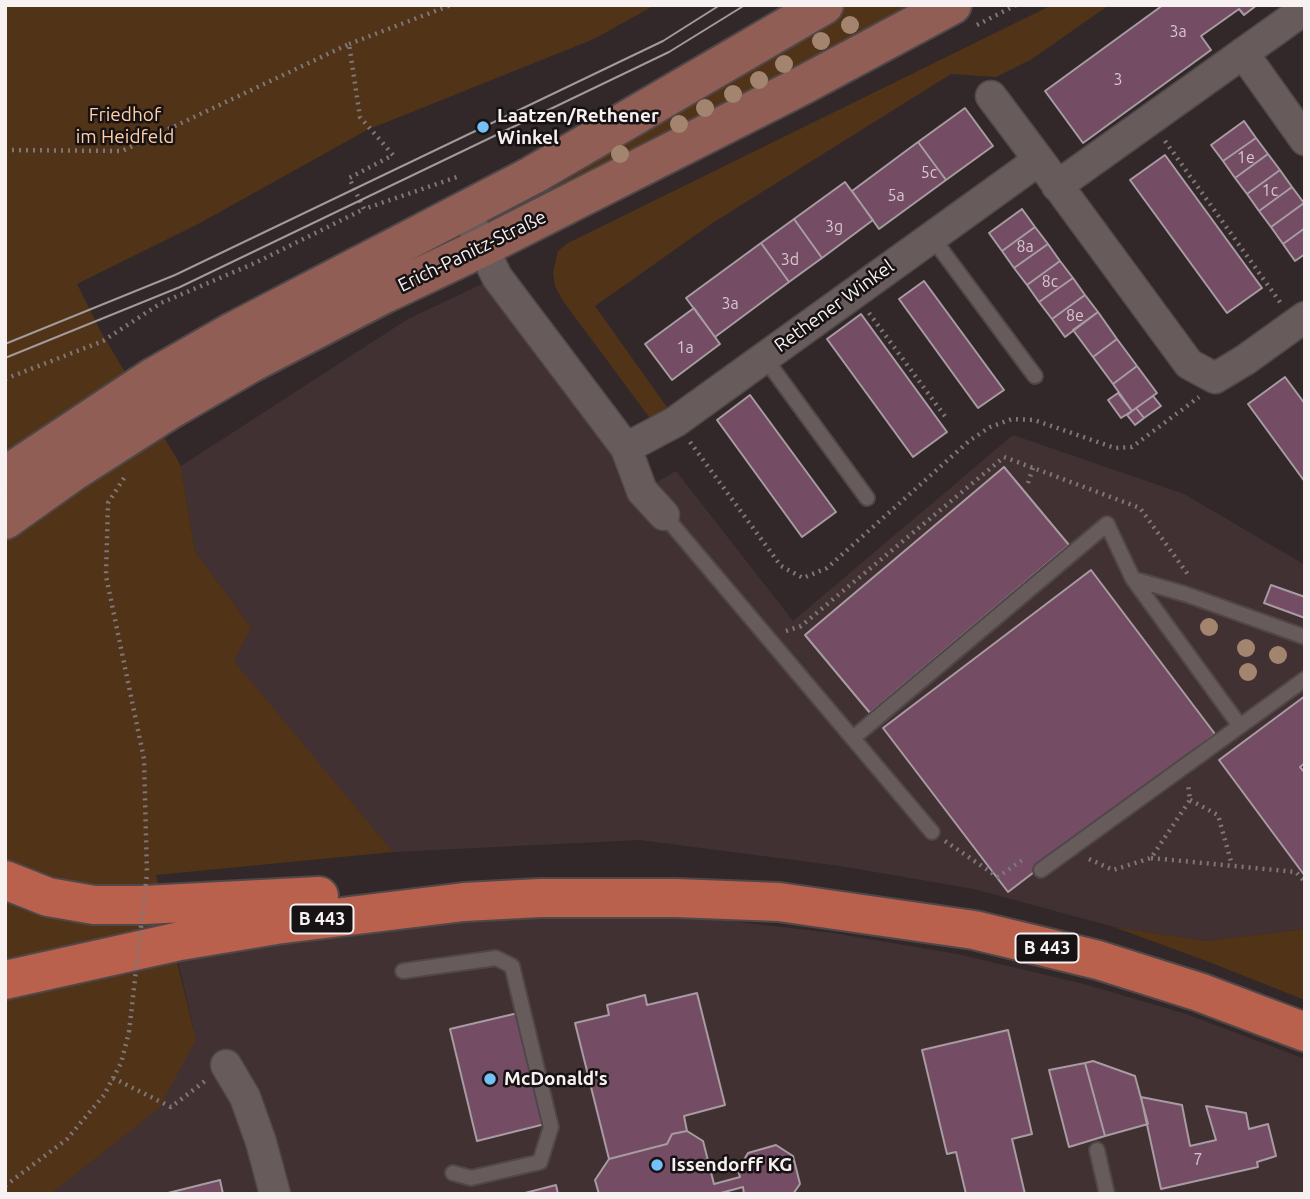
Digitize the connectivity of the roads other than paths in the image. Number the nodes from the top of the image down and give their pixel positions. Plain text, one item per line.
1 (824, 5) edge
2 (1305, 9) edge
3 (963, 16) edge
4 (1242, 53) junction
5 (991, 96) dead end
6 (1305, 140) edge
7 (1039, 160) junction
8 (1056, 186) junction
9 (463, 193) junction
10 (931, 236) junction
11 (484, 247) junction
12 (1302, 326) edge
13 (764, 357) junction
14 (1035, 376) dead end
15 (626, 448) junction
16 (5, 476) edge
17 (867, 498) dead end
18 (664, 515) joint
19 (5, 520) edge
20 (1133, 579) junction
21 (1305, 637) edge
22 (1305, 679) edge
23 (1240, 726) junction
24 (853, 738) junction
25 (932, 832) road end
26 (1041, 870) dead end
27 (5, 880) edge
28 (464, 902) junction
29 (180, 941) junction
30 (403, 971) dead end
31 (5, 980) edge
32 (5, 1008) edge
33 (1305, 1032) edge
34 (226, 1065) road end
35 (1097, 1150) dead end
36 (453, 1173) dead end
37 (275, 1194) edge
38 (1107, 1194) edge

1 - 9 main road, Erich-Panitz-Straße
2 - 4 street
3 - 11 main road, Erich-Panitz-Straße
4 - 6 street
4 - 8 street
5 - 7 street
7 - 8 street
7 - 10 street, Rethener Winkel
8 - 12 street
9 - 11 street
9 - 16 main road, Erich-Panitz-Straße
10 - 13 street, Rethener Winkel
10 - 14 lane
11 - 15 street
11 - 19 main road, Erich-Panitz-Straße
13 - 15 street, Rethener Winkel
13 - 17 lane
15 - 18 street
18 - 24 lane
20 - 21 lane
20 - 23 lane
20 - 24 lane
22 - 23 lane
23 - 26 lane
24 - 25 lane
27 - 28 main road
28 - 29 main road, B 443
28 - 33 main road, B 443
29 - 31 main road, B 443
29 - 32 main road
30 - 36 lane
34 - 37 street
35 - 38 lane

